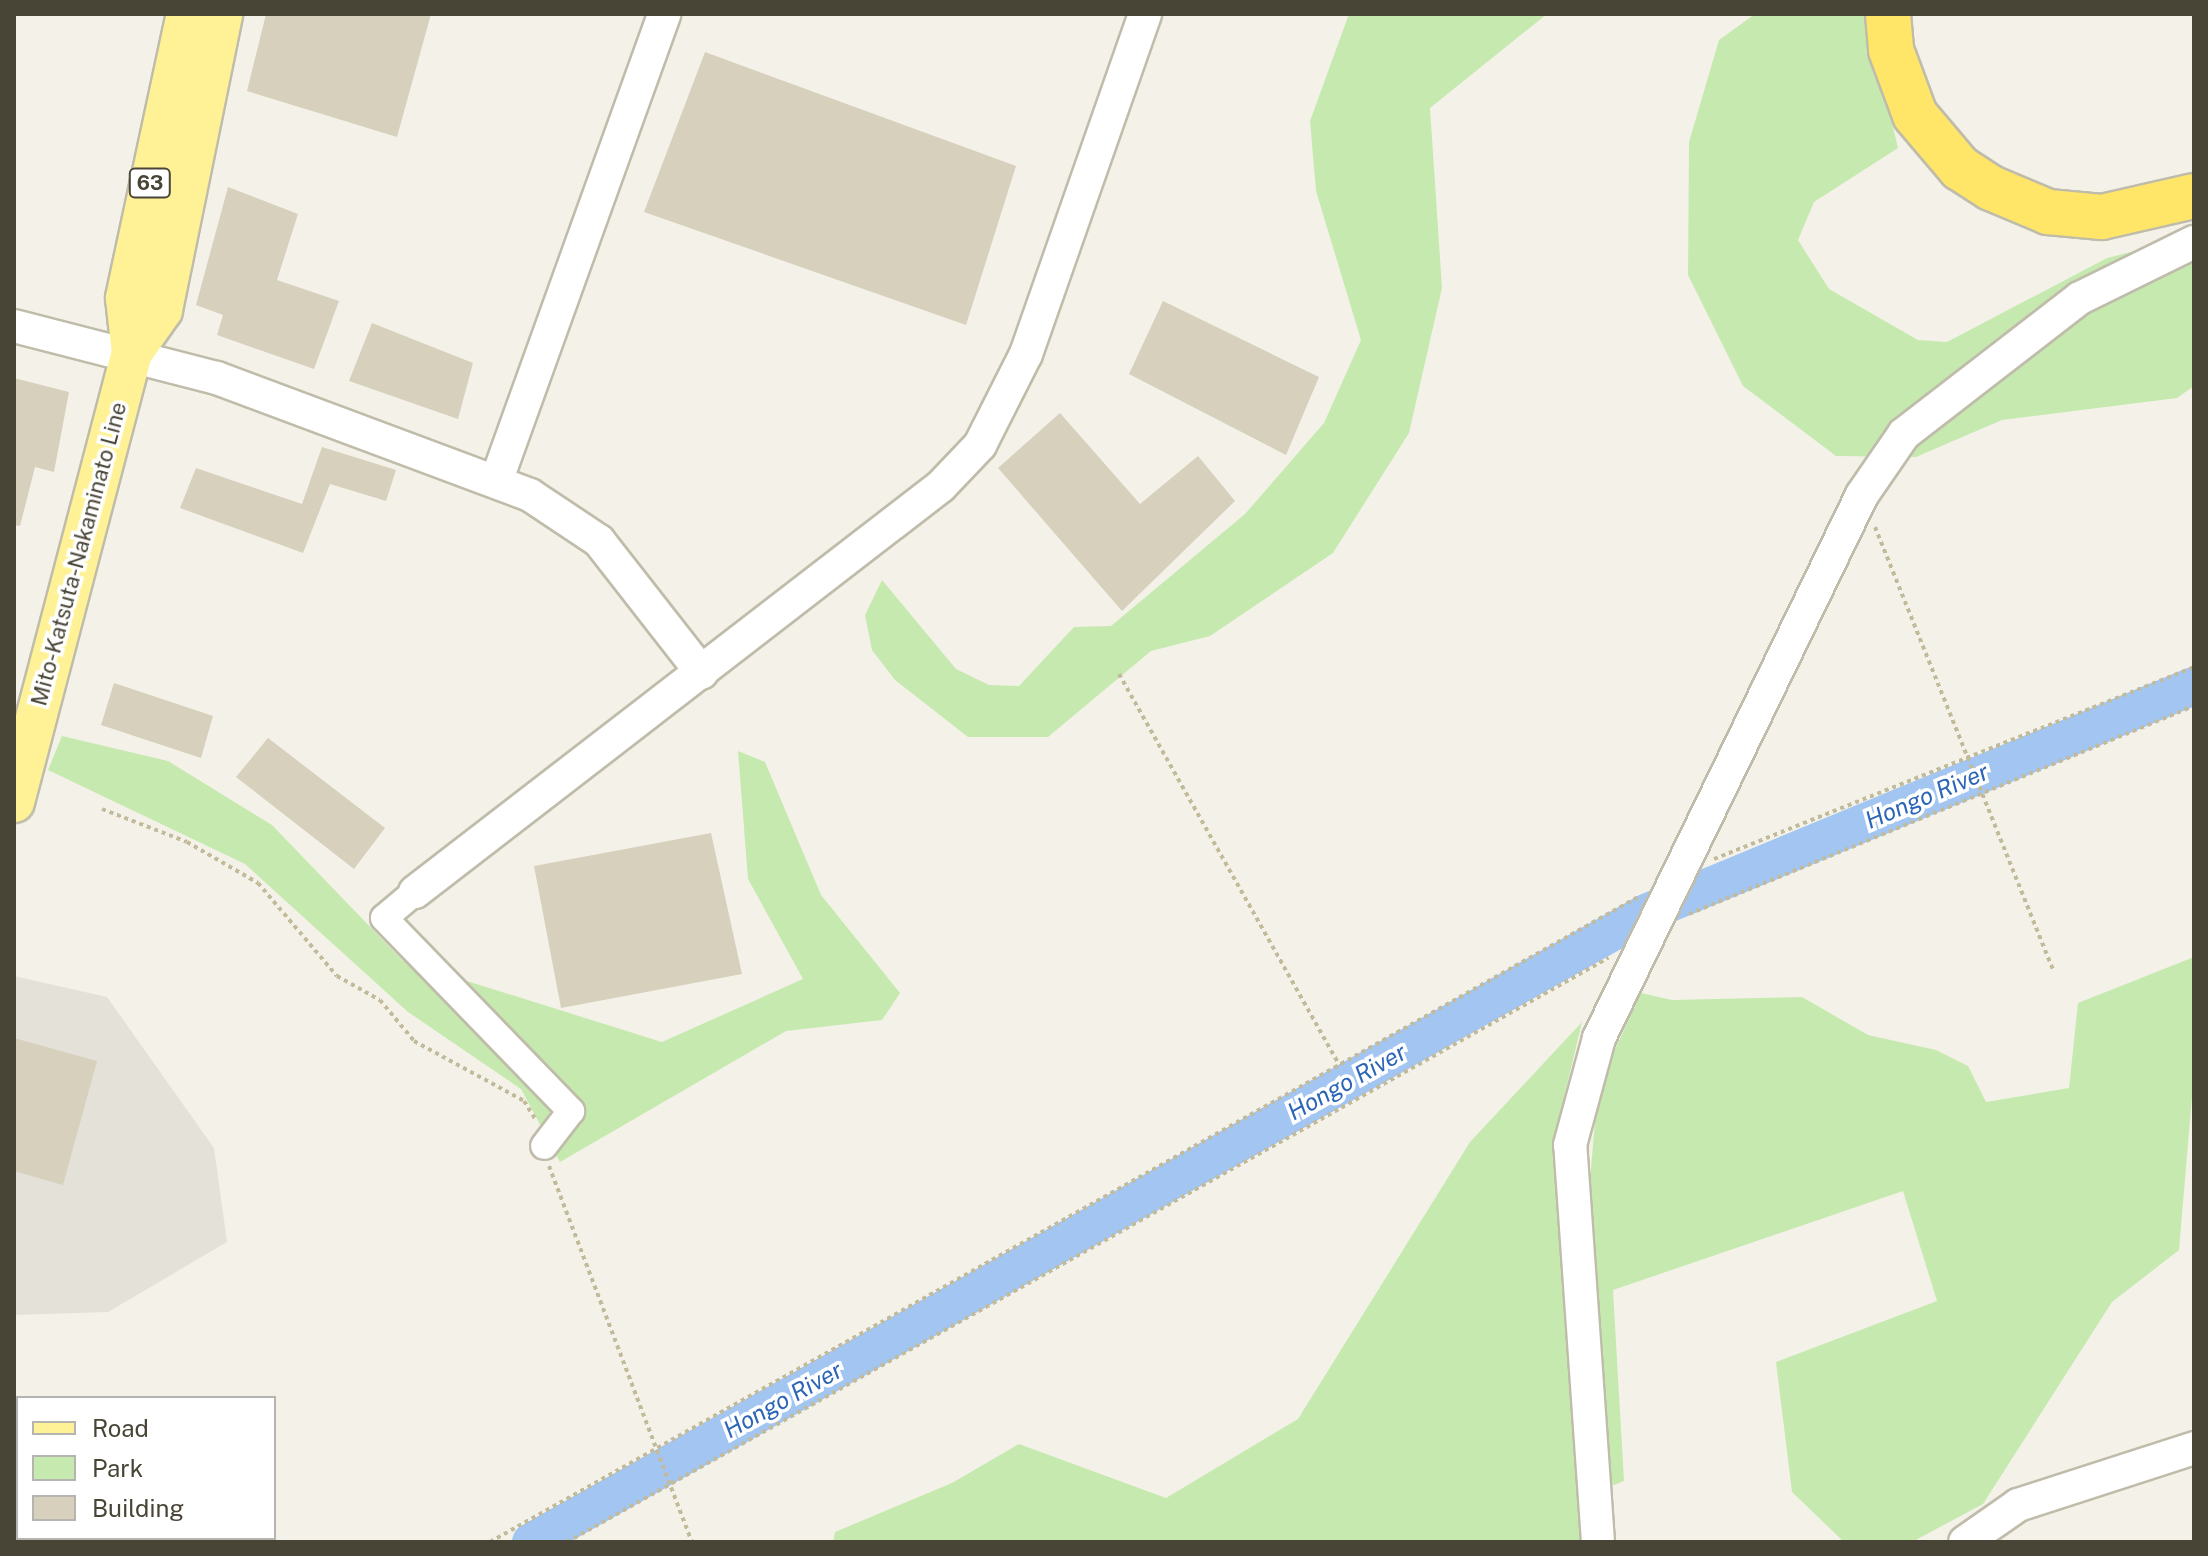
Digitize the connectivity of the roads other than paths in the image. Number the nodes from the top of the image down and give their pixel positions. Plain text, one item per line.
1 (187, 14) edge
2 (222, 14) edge
3 (664, 14) edge
4 (1145, 14) edge
5 (1888, 14) edge
6 (1908, 14) edge
7 (2194, 163) edge
8 (2194, 196) edge
9 (2194, 242) edge
10 (14, 326) edge
11 (132, 353) junction
12 (497, 479) junction
13 (702, 673) junction
14 (14, 802) edge
15 (415, 892) joint
16 (544, 1146) road end
17 (2194, 1448) edge
18 (1598, 1542) edge
19 (1965, 1542) edge

1 - 11 main road, Mito-Katsuta-Nakaminato Line / 63
2 - 11 main road, Mito-Katsuta-Nakaminato Line / 63
3 - 12 street
4 - 13 street
5 - 8 highway
6 - 7 highway
9 - 18 street
10 - 11 street
11 - 12 street
11 - 14 main road, Mito-Katsuta-Nakaminato Line / 63
12 - 13 street
13 - 15 street
15 - 16 street
17 - 19 street

